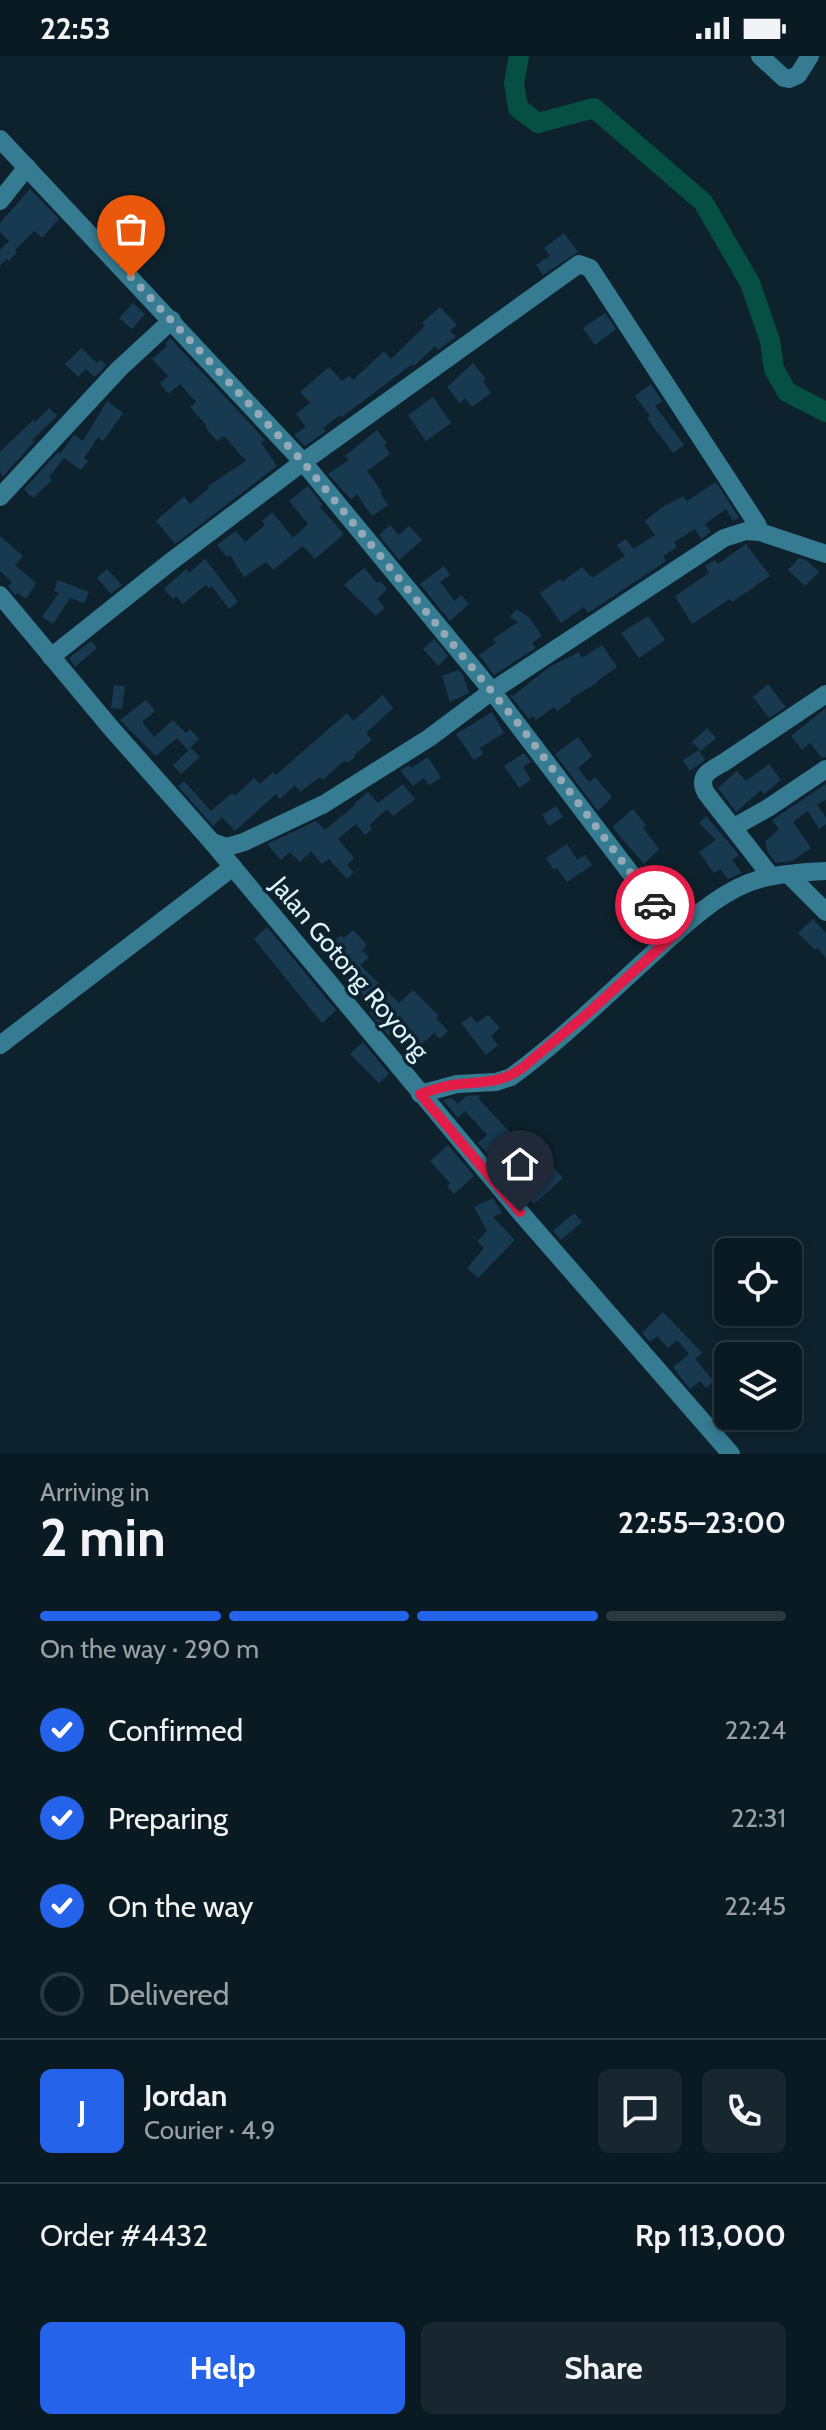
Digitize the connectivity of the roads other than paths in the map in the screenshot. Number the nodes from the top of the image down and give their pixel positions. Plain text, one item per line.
1 (760, 56) edge
2 (810, 56) edge
3 (0, 139) edge
4 (27, 167) junction
5 (0, 201) edge
6 (172, 320) junction
7 (303, 462) junction
8 (0, 497) edge
9 (760, 532) junction
10 (826, 554) edge
11 (0, 595) edge
12 (51, 657) junction
13 (492, 691) junction
14 (826, 694) edge
15 (826, 769) edge
16 (734, 827) junction
17 (212, 842) junction
18 (233, 867) junction
19 (826, 871) edge
20 (780, 875) junction
21 (826, 912) edge
22 (676, 933) junction
23 (0, 1045) edge
24 (420, 1094) junction
25 (731, 1454) edge

1 - 2 street
3 - 4 street
4 - 5 street
4 - 6 street
6 - 7 street
6 - 8 street
7 - 9 street
7 - 12 street
7 - 13 street
9 - 10 street
9 - 13 street
11 - 12 street, Jalan Gotong Royong
12 - 17 street, Jalan Gotong Royong
13 - 17 street
13 - 22 street
14 - 16 street
15 - 16 street
16 - 20 street
17 - 18 street, Jalan Gotong Royong
18 - 23 street
18 - 24 street, Jalan Gotong Royong
19 - 20 street
20 - 21 street
20 - 22 street
22 - 24 street
24 - 25 street, Jalan Gotong Royong

